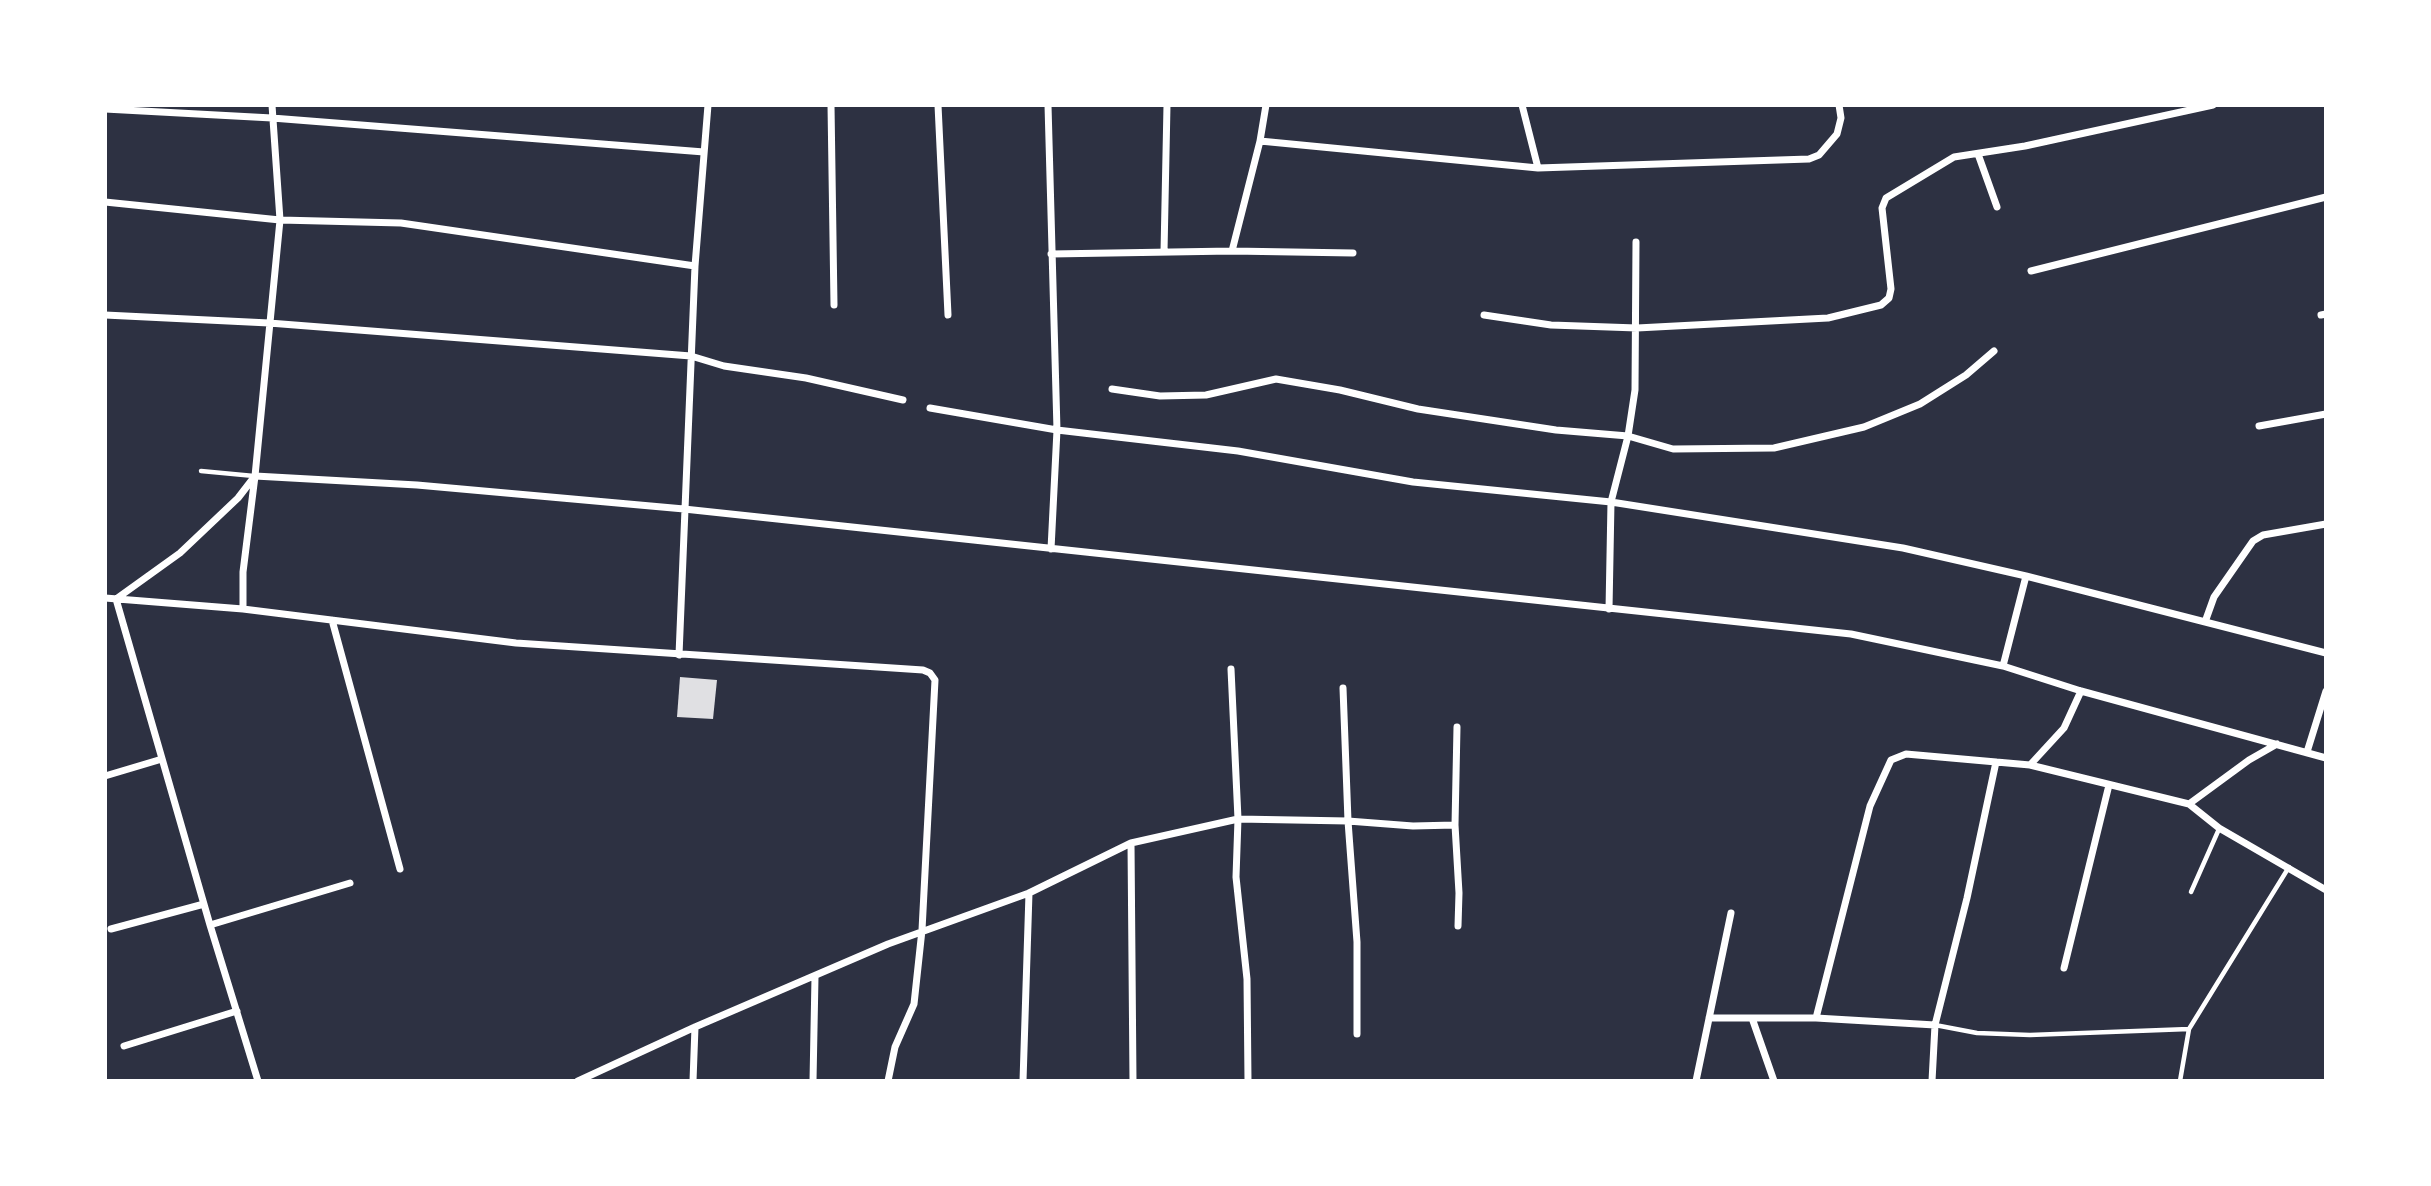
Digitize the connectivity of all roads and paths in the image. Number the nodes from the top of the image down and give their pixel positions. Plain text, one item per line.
1 (272, 105) edge
2 (708, 105) edge
3 (831, 105) edge
4 (938, 105) edge
5 (1048, 105) edge
6 (1167, 105) edge
7 (1266, 105) edge
8 (1522, 105) edge
9 (1839, 105) edge
10 (2213, 105) edge
11 (2195, 107) edge
12 (105, 109) edge
13 (272, 118) junction
14 (1260, 141) junction
15 (704, 152) junction
16 (1978, 153) junction
17 (1538, 168) junction
18 (2326, 197) edge
19 (105, 202) edge
20 (1997, 207) dead end
21 (280, 220) junction
22 (1636, 242) dead end
23 (1232, 251) junction
24 (1164, 252) junction
25 (1353, 253) dead end
26 (1051, 254) junction
27 (695, 266) junction
28 (2031, 271) dead end
29 (834, 305) dead end
30 (105, 315) edge
31 (948, 315) dead end
32 (1484, 315) dead end
33 (269, 323) junction
34 (1637, 328) junction
35 (1994, 351) dead end
36 (691, 356) junction
37 (1112, 389) dead end
38 (903, 400) dead end
39 (930, 408) dead end
40 (2326, 414) edge
41 (2259, 426) dead end
42 (1057, 429) junction
43 (1628, 436) junction
44 (201, 471) dead end
45 (255, 476) junction
46 (1611, 502) junction
47 (684, 509) junction
48 (2326, 524) edge
49 (1051, 549) junction
50 (2026, 576) junction
51 (105, 598) edge
52 (116, 599) junction
53 (1609, 609) junction
54 (243, 610) junction
55 (332, 620) junction
56 (2205, 622) junction
57 (2326, 653) edge
58 (680, 655) junction
59 (2003, 666) junction
60 (1231, 668) dead end
61 (1343, 688) dead end
62 (2081, 691) junction
63 (2326, 691) edge
64 (1457, 727) dead end
65 (2277, 744) junction
66 (2306, 752) junction
67 (162, 758) junction
68 (2326, 758) edge
69 (1996, 762) junction
70 (2030, 765) junction
71 (105, 776) edge
72 (2109, 785) junction
73 (2189, 804) junction
74 (1238, 819) junction
75 (1348, 821) junction
76 (1455, 825) junction
77 (2219, 828) junction
78 (1131, 843) junction
79 (2289, 867) junction
80 (400, 869) dead end
81 (350, 883) dead end
82 (2326, 890) edge
83 (2191, 892) dead end
84 (1029, 893) junction
85 (204, 904) junction
86 (1731, 913) dead end
87 (210, 925) junction
88 (1458, 926) dead end
89 (111, 929) dead end
90 (922, 930) junction
91 (2064, 968) dead end
92 (815, 977) junction
93 (237, 1011) junction
94 (1709, 1018) junction
95 (1752, 1018) junction
96 (1816, 1018) junction
97 (1935, 1025) junction
98 (695, 1027) junction
99 (2189, 1029) junction
100 (1357, 1034) dead end
101 (124, 1046) dead end
102 (590, 1079) edge
103 (258, 1081) edge
104 (578, 1081) edge
105 (693, 1081) edge
106 (813, 1081) edge
107 (888, 1081) edge
108 (1023, 1081) edge
109 (1133, 1081) edge
110 (1248, 1081) edge
111 (1696, 1081) edge
112 (1774, 1081) edge
113 (1932, 1081) edge
114 (2179, 1081) edge

1 - 13 street
2 - 15 street
3 - 29 street
4 - 31 street
5 - 26 street
6 - 24 street
7 - 14 street
8 - 17 street
9 - 17 street
10 - 11 street
11 - 16 street
12 - 13 street
13 - 15 street
13 - 21 street
14 - 17 street
14 - 23 street
15 - 27 street
16 - 20 street
16 - 34 street
18 - 28 street
19 - 21 street
21 - 27 street
21 - 33 street
22 - 34 street
23 - 24 street
23 - 25 street
24 - 26 street
26 - 42 street
27 - 36 street
30 - 33 street
32 - 34 street
33 - 36 street
33 - 45 street
34 - 43 street
35 - 43 street
36 - 38 street
36 - 47 street
37 - 43 street
39 - 42 street
40 - 41 street
42 - 46 street
42 - 49 street
43 - 46 street
44 - 45 lane
45 - 47 street
45 - 52 street
45 - 54 street
46 - 50 street
46 - 53 street
47 - 49 street
47 - 58 street
48 - 56 street
49 - 53 street
50 - 56 street
50 - 59 street
51 - 52 street
52 - 54 street
52 - 67 street
53 - 59 street
54 - 55 street
55 - 58 street
55 - 80 street
56 - 57 street
58 - 90 street
59 - 62 street
60 - 74 street
61 - 75 street
62 - 65 street
62 - 70 street
63 - 66 street
64 - 76 street
65 - 66 street
65 - 73 street
66 - 68 street
67 - 71 street
67 - 85 street
69 - 70 street
69 - 96 street
69 - 97 street
70 - 72 street
72 - 73 street
72 - 91 street
73 - 77 street
74 - 75 street
74 - 78 street
74 - 110 street
75 - 76 street
75 - 100 street
76 - 88 street
77 - 79 street
77 - 83 lane
78 - 84 street
78 - 109 street
79 - 82 street
79 - 99 lane
81 - 87 street
84 - 90 street
84 - 108 street
85 - 87 street
85 - 89 street
86 - 94 street
87 - 93 street
90 - 92 street
90 - 107 street
92 - 98 street
92 - 106 street
93 - 101 street
93 - 103 street
94 - 95 street
94 - 111 street
95 - 96 street
95 - 112 street
96 - 97 street
97 - 99 lane
97 - 113 street
98 - 102 street
98 - 105 street
99 - 114 lane
102 - 104 street

